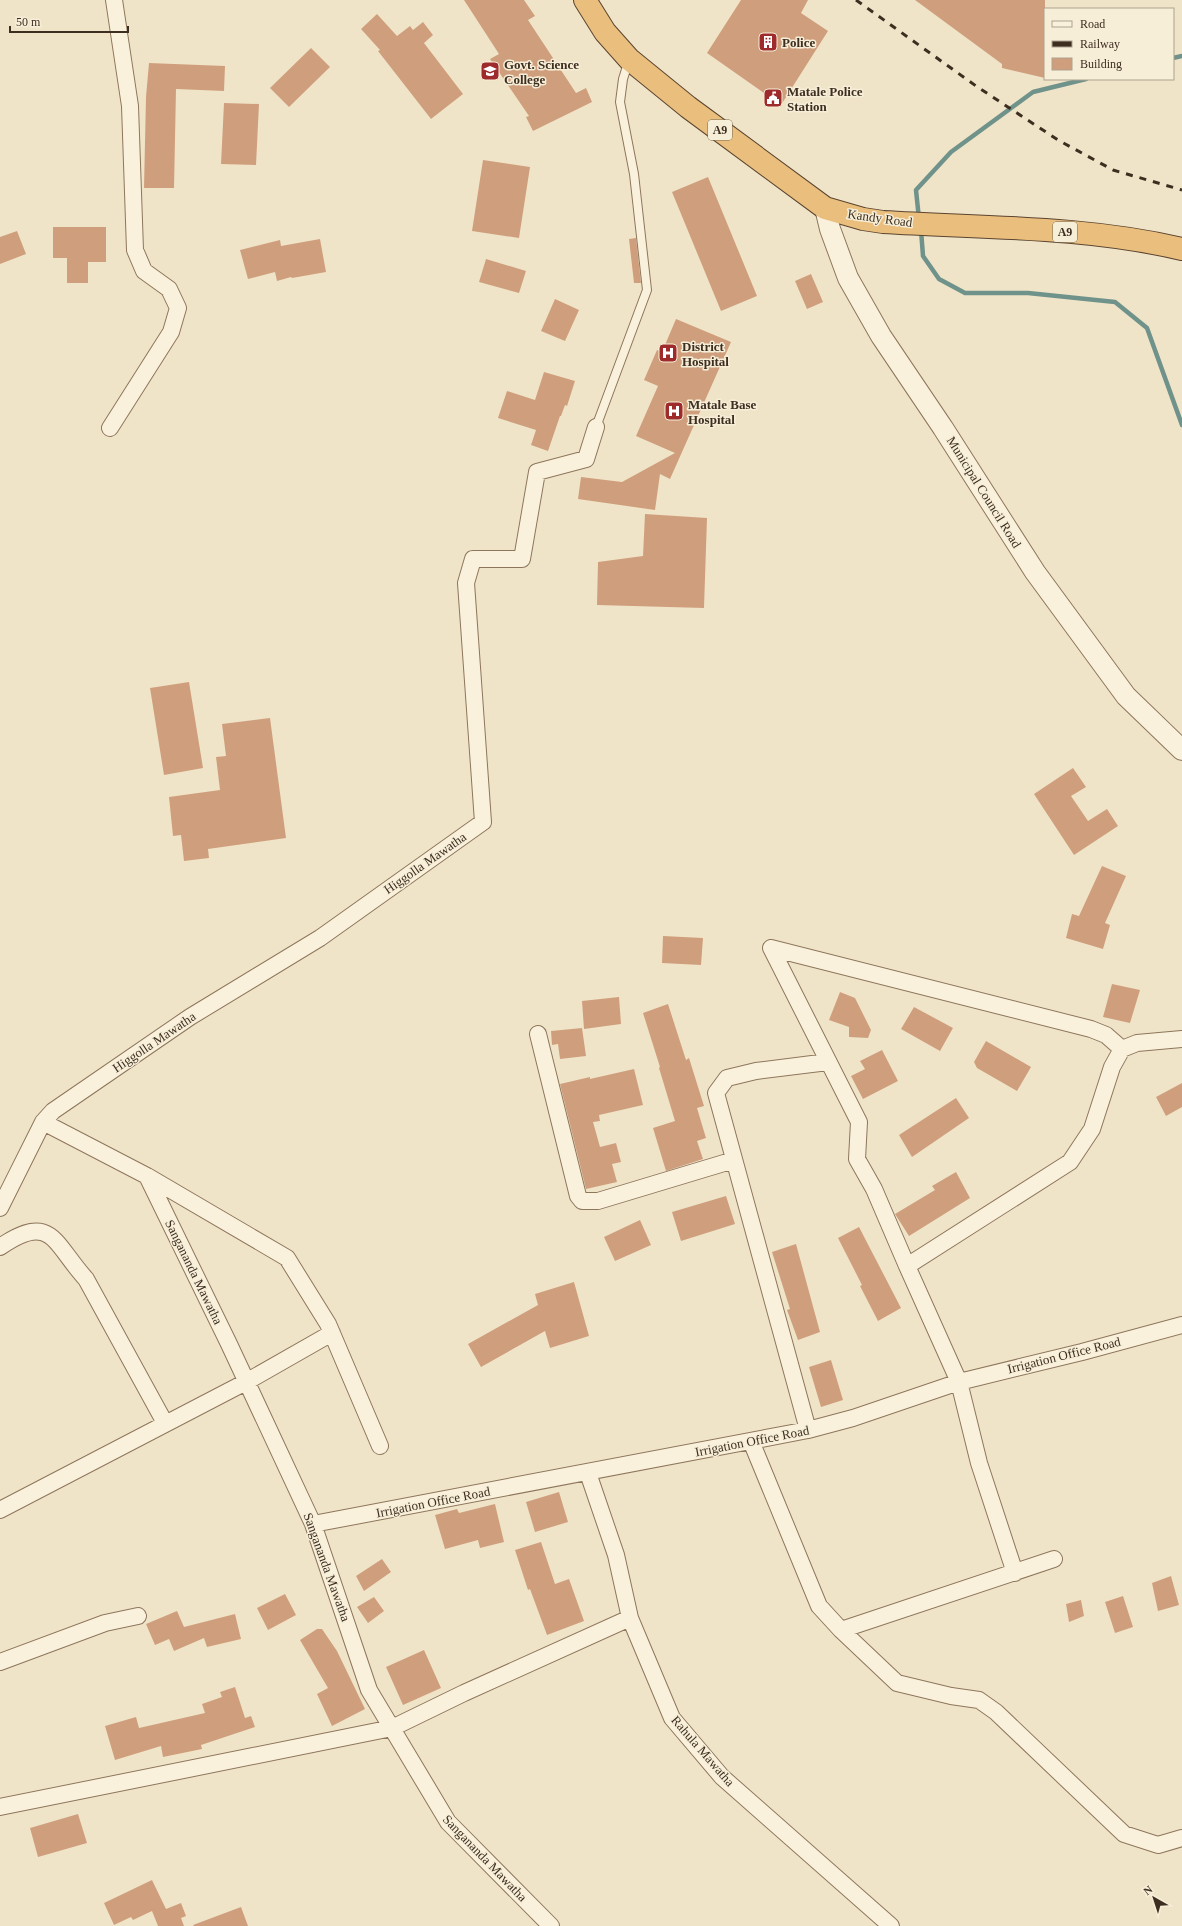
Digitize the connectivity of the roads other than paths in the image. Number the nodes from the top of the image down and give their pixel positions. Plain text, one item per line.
1 (114, 0) edge
2 (586, 0) edge
3 (629, 59) junction
4 (825, 208) junction
5 (1182, 249) edge
6 (596, 427) joint
7 (110, 428) dead end
8 (1182, 750) edge
9 (538, 1034) dead end
10 (1182, 1039) edge
11 (1122, 1049) junction
12 (828, 1062) junction
13 (44, 1122) junction
14 (734, 1160) junction
15 (147, 1176) junction
16 (0, 1208) edge
17 (0, 1247) edge
18 (907, 1266) junction
19 (1182, 1325) edge
20 (332, 1333) junction
21 (246, 1382) junction
22 (959, 1382) junction
23 (165, 1424) junction
24 (808, 1430) junction
25 (751, 1441) junction
26 (380, 1446) dead end
27 (588, 1473) junction
28 (0, 1510) edge
29 (313, 1524) junction
30 (1054, 1559) dead end
31 (1015, 1574) junction
32 (138, 1616) dead end
33 (630, 1618) junction
34 (841, 1630) junction
35 (0, 1662) edge
36 (392, 1728) junction
37 (0, 1806) edge
38 (1182, 1838) edge
39 (551, 1926) edge
40 (891, 1926) edge

1 - 7 street
2 - 3 highway, Kandy Road / A9
3 - 4 highway, Kandy Road / A9
3 - 6 lane
4 - 5 highway, Kandy Road / A9
4 - 8 street, Municipal Council Road
6 - 13 street, Higgolla Mawatha
9 - 14 street
10 - 11 street
11 - 12 street
11 - 18 street
12 - 14 street
12 - 18 street
13 - 15 street
13 - 16 street, Higgolla Mawatha
14 - 24 street
15 - 20 street
15 - 21 street, Sangananda Mawatha
17 - 23 street
18 - 22 street
19 - 22 street, Irrigation Office Road
20 - 21 street
20 - 26 street
21 - 23 street
21 - 29 street, Sangananda Mawatha
22 - 24 street, Irrigation Office Road
22 - 31 street
23 - 28 street
24 - 25 street, Irrigation Office Road
25 - 27 street, Irrigation Office Road
25 - 34 street
27 - 29 street, Irrigation Office Road
27 - 33 street, Rahula Mawatha
29 - 36 street, Sangananda Mawatha
30 - 31 street
31 - 34 street
32 - 35 street
33 - 36 street
33 - 40 street, Rahula Mawatha
34 - 38 street
36 - 37 street
36 - 39 street, Sangananda Mawatha

